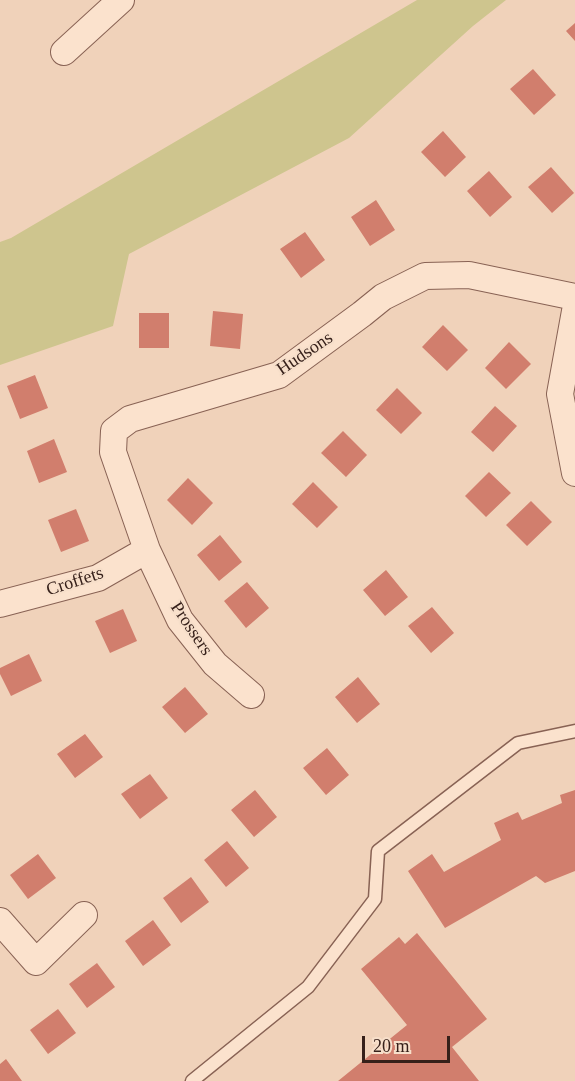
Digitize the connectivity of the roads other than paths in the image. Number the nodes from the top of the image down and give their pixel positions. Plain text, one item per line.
1 (121, 0) edge
2 (64, 52) dead end
3 (575, 297) edge
4 (575, 311) edge
5 (575, 473) edge
6 (147, 550) junction
7 (0, 603) edge
8 (251, 695) dead end
9 (575, 731) edge
10 (84, 915) dead end
11 (0, 921) edge
12 (192, 1081) edge

1 - 2 street
3 - 6 street, Hudsons
4 - 5 street
6 - 7 street, Croffets
6 - 8 street, Prossers
9 - 12 lane
10 - 11 street

